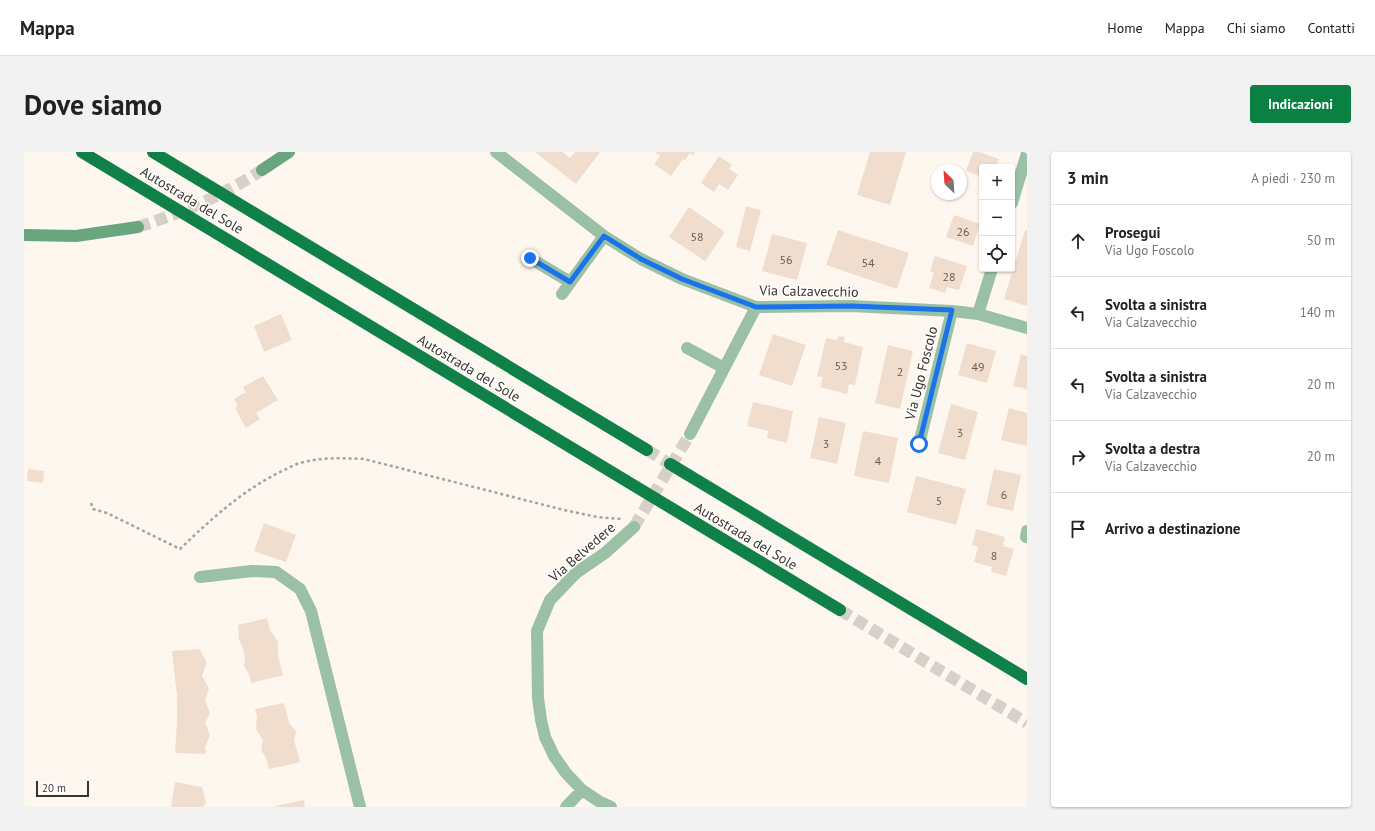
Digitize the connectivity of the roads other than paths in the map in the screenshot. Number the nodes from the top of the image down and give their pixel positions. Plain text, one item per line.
1 (82, 152) edge
2 (153, 152) edge
3 (289, 152) edge
4 (496, 152) edge
5 (1027, 153) edge
6 (262, 170) tunnel mouth
7 (1013, 200) edge
8 (138, 226) tunnel mouth
9 (24, 235) edge
10 (604, 236) junction
11 (530, 258) dead end
12 (991, 272) edge
13 (570, 282) junction
14 (562, 294) dead end
15 (756, 307) junction
16 (952, 310) junction
17 (978, 314) junction
18 (1027, 328) edge
19 (687, 348) dead end
20 (724, 368) junction
21 (690, 434) tunnel mouth
22 (919, 444) dead end
23 (647, 450) tunnel mouth
24 (670, 464) tunnel mouth
25 (634, 527) tunnel mouth
26 (200, 577) dead end
27 (840, 610) tunnel mouth
28 (1027, 679) edge
29 (582, 790) junction
30 (360, 807) edge
31 (566, 807) edge
32 (611, 807) edge

1 - 27 highway, Autostrada del Sole
2 - 23 highway, Autostrada del Sole
3 - 6 main road
4 - 10 street, Via Calzavecchio
5 - 7 street
8 - 9 main road
10 - 13 street
10 - 15 street, Via Calzavecchio
11 - 13 street
12 - 17 street
13 - 14 street
15 - 16 street, Via Calzavecchio
15 - 20 street
16 - 17 street, Via Calzavecchio
16 - 22 street, Via Ugo Foscolo
17 - 18 street, Via Calzavecchio
19 - 20 street
20 - 21 street
24 - 28 highway, Autostrada del Sole
25 - 29 street, Via Belvedere
26 - 30 street
29 - 31 street
29 - 32 street, Via Belvedere

